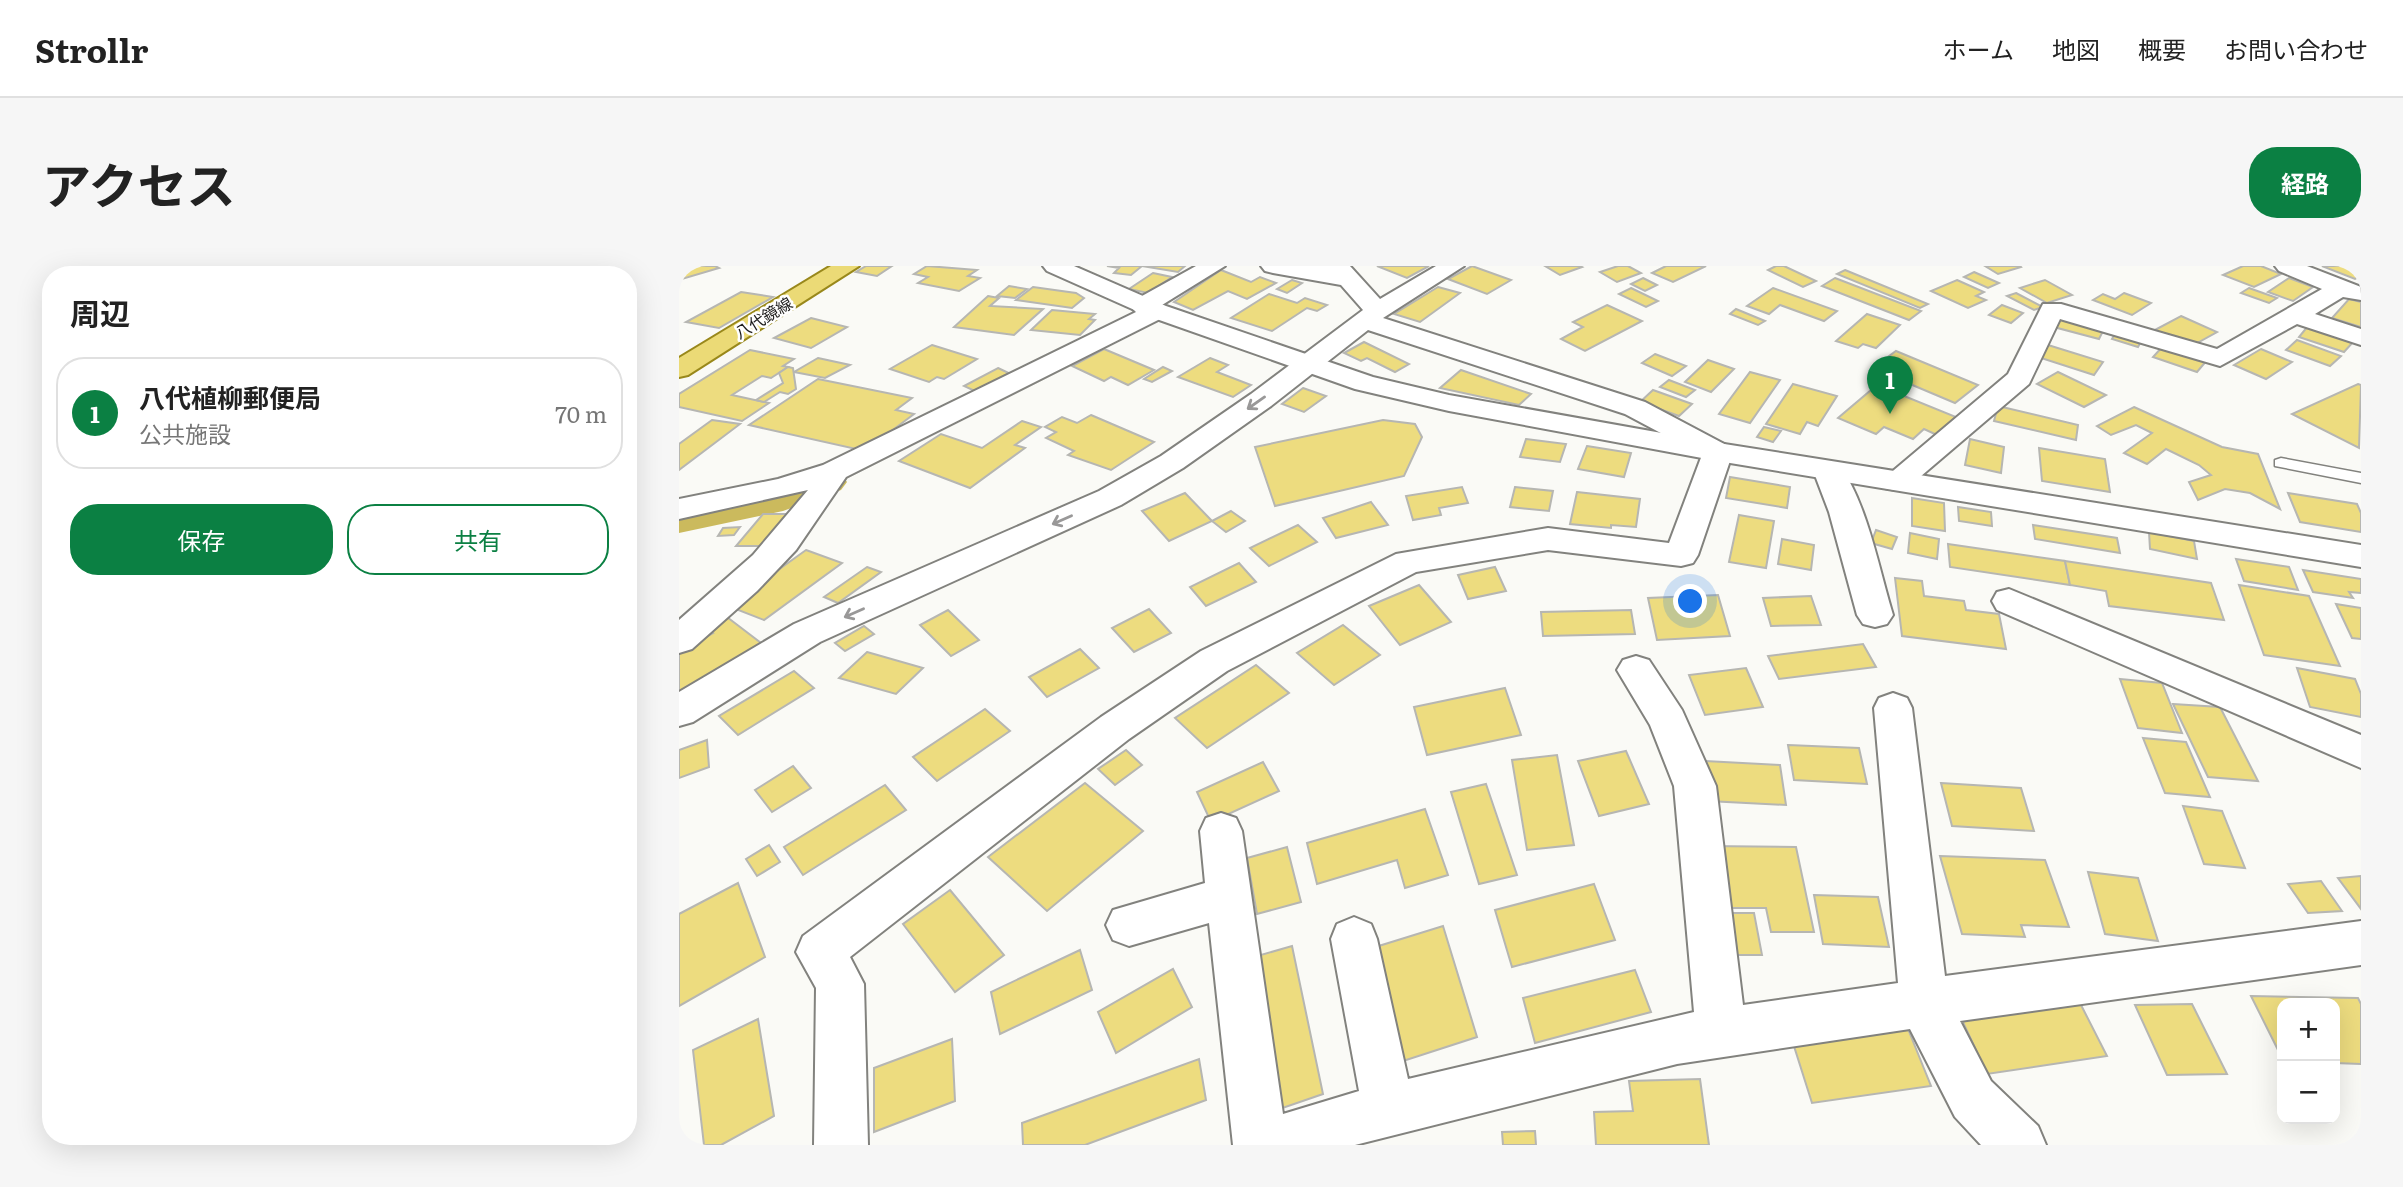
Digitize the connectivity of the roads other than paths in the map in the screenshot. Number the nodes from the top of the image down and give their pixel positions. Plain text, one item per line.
1 (847, 266) edge
2 (1055, 266) edge
3 (1213, 266) edge
4 (1273, 266) edge
5 (1452, 266) edge
6 (2287, 266) edge
7 (1343, 273) edge
8 (2351, 292) edge
9 (1150, 308) junction
10 (2294, 315) junction
11 (1371, 316) junction
12 (2361, 337) edge
13 (1312, 363) junction
14 (679, 369) edge
15 (1718, 452) junction
16 (2281, 463) dead end
17 (1828, 470) junction
18 (834, 471) junction
19 (2361, 478) edge
20 (1896, 481) junction
21 (679, 509) edge
22 (2361, 556) edge
23 (2008, 601) dead end
24 (1875, 615) dead end
25 (679, 640) edge
26 (1636, 670) dead end
27 (1893, 708) dead end
28 (679, 711) edge
29 (2361, 752) edge
30 (1221, 831) dead end
31 (1229, 897) junction
32 (1129, 925) dead end
33 (1354, 939) dead end
34 (2361, 943) edge
35 (1924, 1004) junction
36 (1721, 1033) junction
37 (1389, 1111) junction
38 (841, 1145) edge
39 (1260, 1145) edge
40 (1272, 1145) edge
41 (2019, 1145) edge

1 - 14 main road, 八代鏡線
2 - 9 street
3 - 9 street
4 - 7 street
5 - 11 street
6 - 8 street
7 - 11 street
8 - 10 street
9 - 13 street
9 - 18 street
10 - 12 street
10 - 20 street
11 - 13 street
11 - 15 street
13 - 15 street
13 -> 28 street
15 - 17 street
15 - 38 street
16 - 19 lane
17 - 20 street
17 - 24 street
18 - 21 street
18 - 25 street
20 - 22 street
23 - 29 street
26 - 36 street
27 - 35 street
30 - 31 street
31 - 32 street
31 - 39 street
33 - 37 street
34 - 35 street
35 - 36 street
35 - 41 street
36 - 37 street
37 - 40 street

